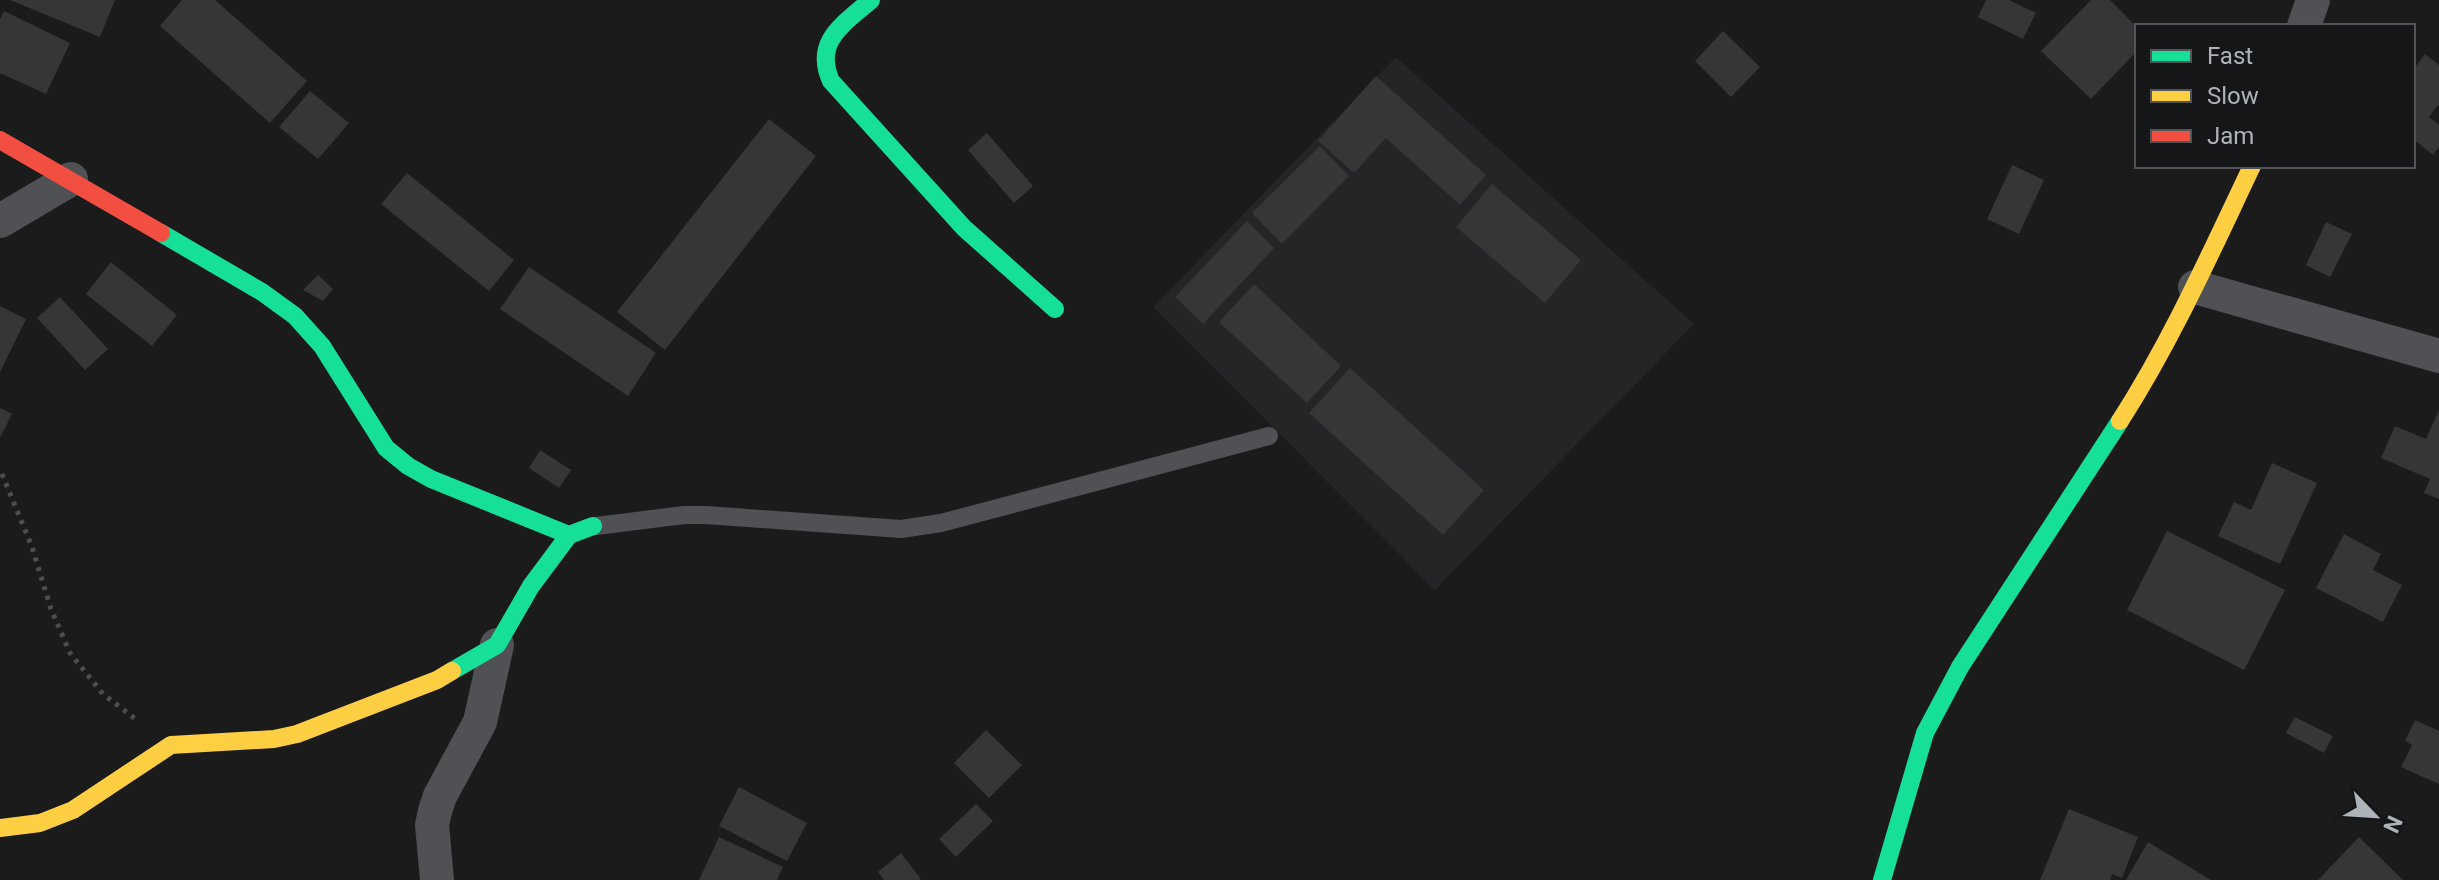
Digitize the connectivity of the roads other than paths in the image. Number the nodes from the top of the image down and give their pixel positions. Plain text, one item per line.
1 (871, 0) edge
2 (2313, 0) edge
3 (2305, 24) edge
4 (0, 140) edge
5 (2251, 168) edge
6 (71, 179) junction
7 (0, 221) edge
8 (2195, 287) junction
9 (1055, 309) dead end
10 (2439, 356) edge
11 (1269, 436) dead end
12 (596, 526) joint
13 (569, 535) junction
14 (497, 645) junction
15 (0, 828) edge
16 (437, 880) edge
17 (1882, 880) edge

1 - 9 street
2 - 3 street
4 - 6 street
5 - 8 street
6 - 7 street
6 - 13 street
8 - 10 street
8 - 17 street
11 - 12 lane
12 - 13 street
13 - 14 street
14 - 15 street
14 - 16 street

